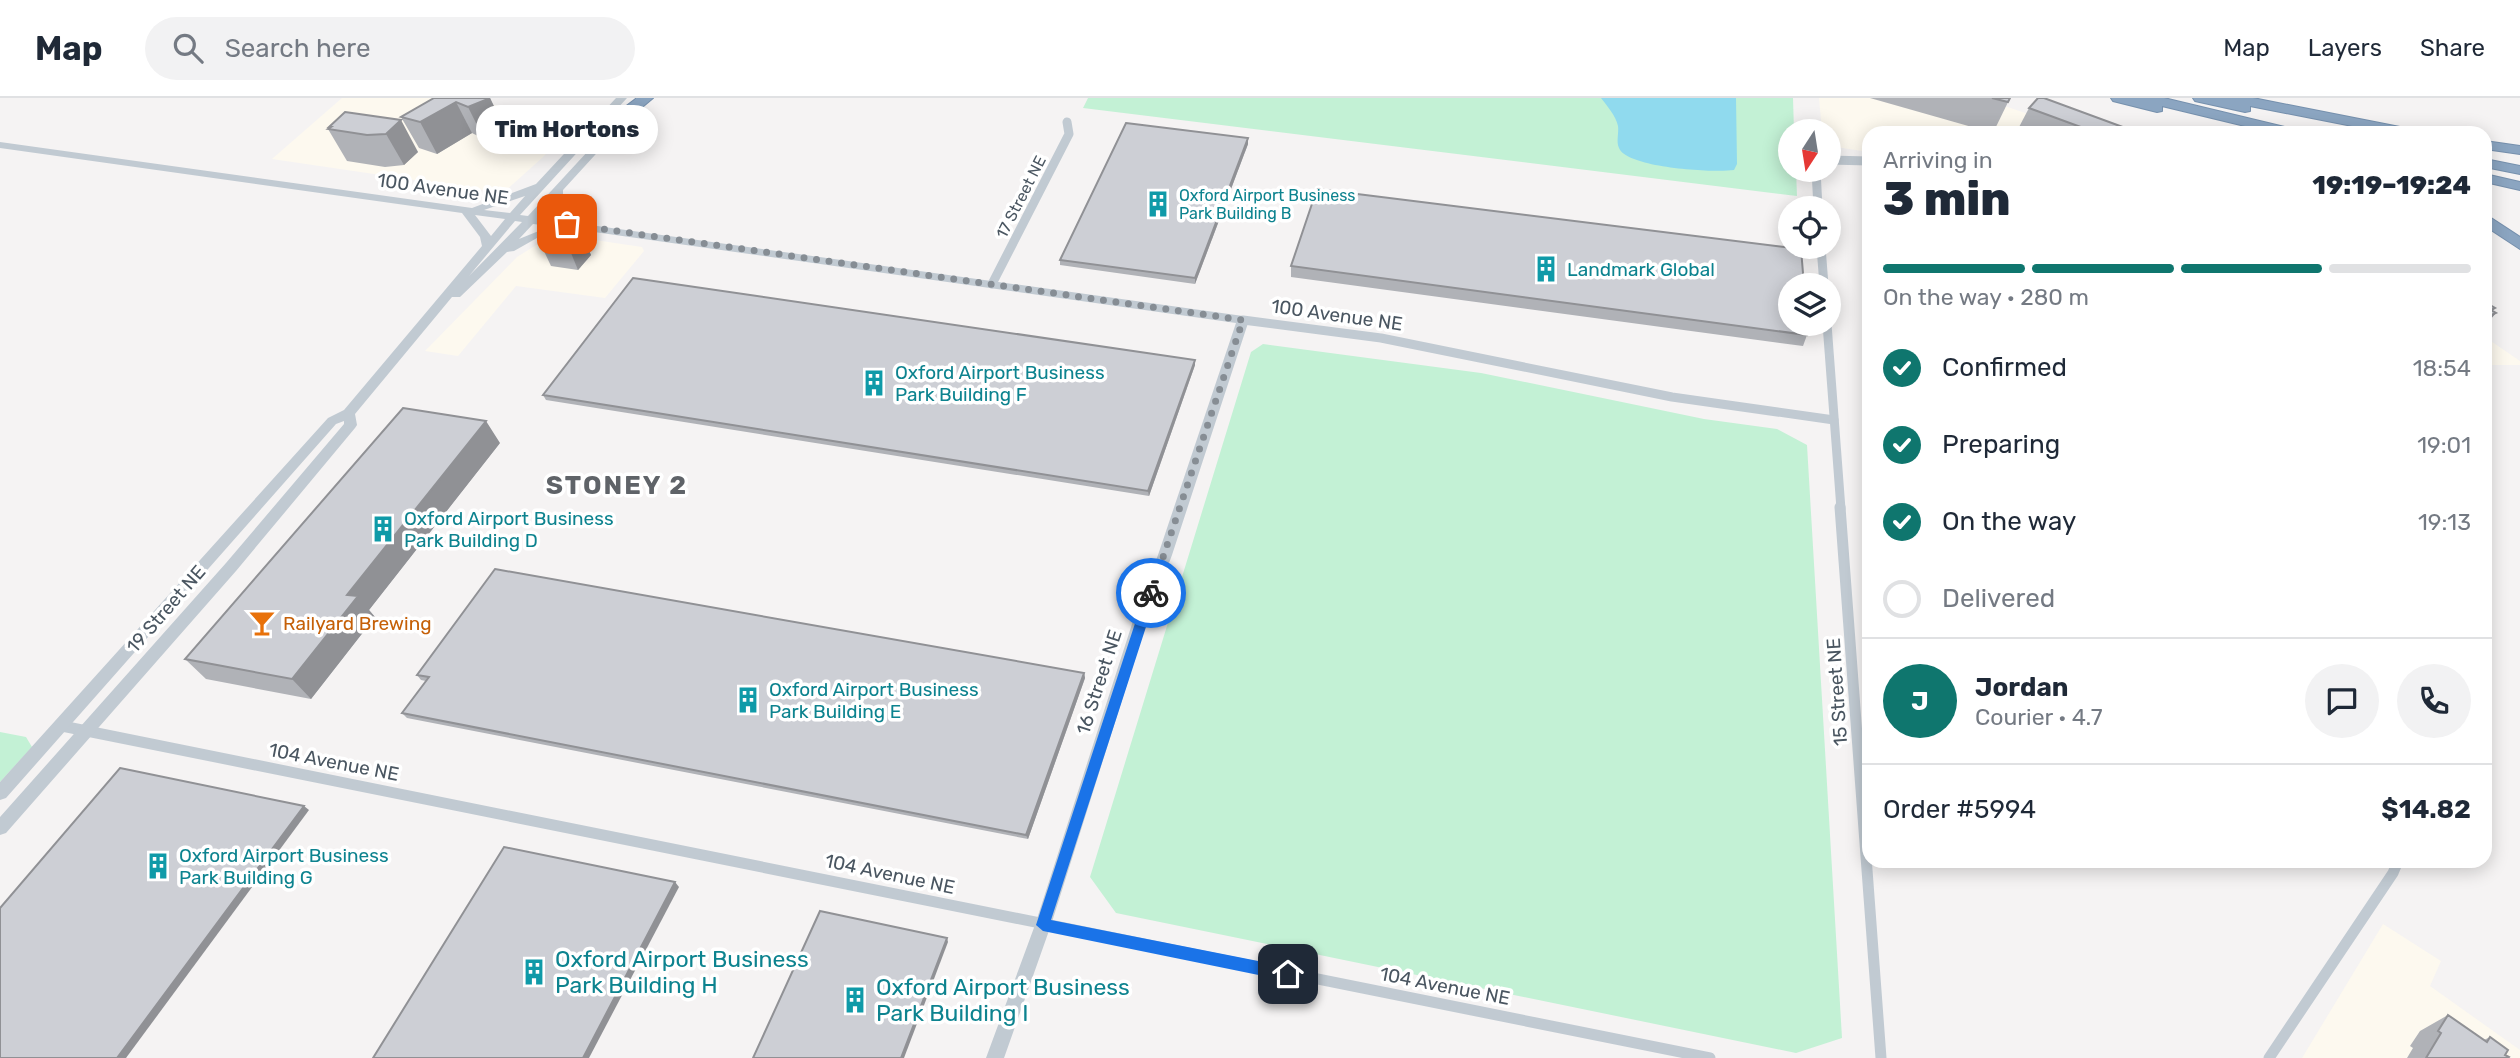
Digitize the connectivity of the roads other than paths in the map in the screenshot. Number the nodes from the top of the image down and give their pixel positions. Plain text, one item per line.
1 (644, 98) edge
2 (2118, 98) edge
3 (2147, 98) edge
4 (2200, 98) edge
5 (2232, 98) edge
6 (626, 104) edge
7 (1067, 121) dead end
8 (2232, 126) edge
9 (2263, 126) edge
10 (2322, 126) edge
11 (2374, 126) edge
12 (0, 145) edge
13 (2492, 146) edge
14 (2520, 150) edge
15 (1841, 160) edge
16 (1862, 161) edge
17 (2492, 164) edge
18 (2520, 170) edge
19 (2492, 180) edge
20 (543, 184) junction
21 (2520, 186) edge
22 (558, 188) junction
23 (465, 210) junction
24 (514, 217) junction
25 (530, 220) junction
26 (567, 224) junction
27 (2492, 224) edge
28 (586, 226) junction
29 (2520, 244) edge
30 (487, 245) junction
31 (497, 256) junction
32 (992, 284) junction
33 (429, 318) junction
34 (1243, 320) junction
35 (1828, 336) edge
36 (348, 413) junction
37 (1834, 420) junction
38 (62, 726) junction
39 (86, 732) junction
40 (0, 793) edge
41 (1862, 800) edge
42 (0, 828) edge
43 (1867, 868) edge
44 (2395, 868) edge
45 (1043, 925) junction
46 (995, 1058) edge
47 (1710, 1058) edge
48 (1881, 1058) edge
49 (2270, 1058) edge

1 - 6 highway
2 - 8 highway
3 - 9 highway
4 - 10 highway
5 - 11 highway
6 - 20 street, 19 Street NE
6 - 22 street, 19 Street NE
7 - 32 street, 17 Street NE
12 - 23 street, 100 Avenue NE
13 - 14 highway
15 - 16 street
17 - 18 highway
19 - 21 highway
20 - 23 street
20 - 24 street, 19 Street NE
22 - 25 street, 19 Street NE
22 - 28 street
23 - 24 street, 100 Avenue NE
23 - 30 street
24 - 25 street, 100 Avenue NE
24 - 30 street, 19 Street NE
25 - 26 street, 100 Avenue NE
25 - 31 street, 19 Street NE
26 - 28 street, 100 Avenue NE
26 - 31 street
27 - 29 highway
28 - 32 street, 100 Avenue NE
30 - 33 street, 19 Street NE
31 - 33 street, 19 Street NE
32 - 34 street, 100 Avenue NE
33 - 36 street, 19 Street NE
34 - 37 street, 100 Avenue NE
34 - 45 street, 16 Street NE
35 - 37 street, 15 Street NE
36 - 38 street, 19 Street NE
36 - 39 street, 19 Street NE
37 - 41 street, 15 Street NE
38 - 39 street, 104 Avenue NE
38 - 40 street, 19 Street NE
39 - 42 street, 19 Street NE
39 - 45 street, 104 Avenue NE
43 - 48 street, 15 Street NE
44 - 49 street
45 - 46 street, 16 Street NE
45 - 47 street, 104 Avenue NE

